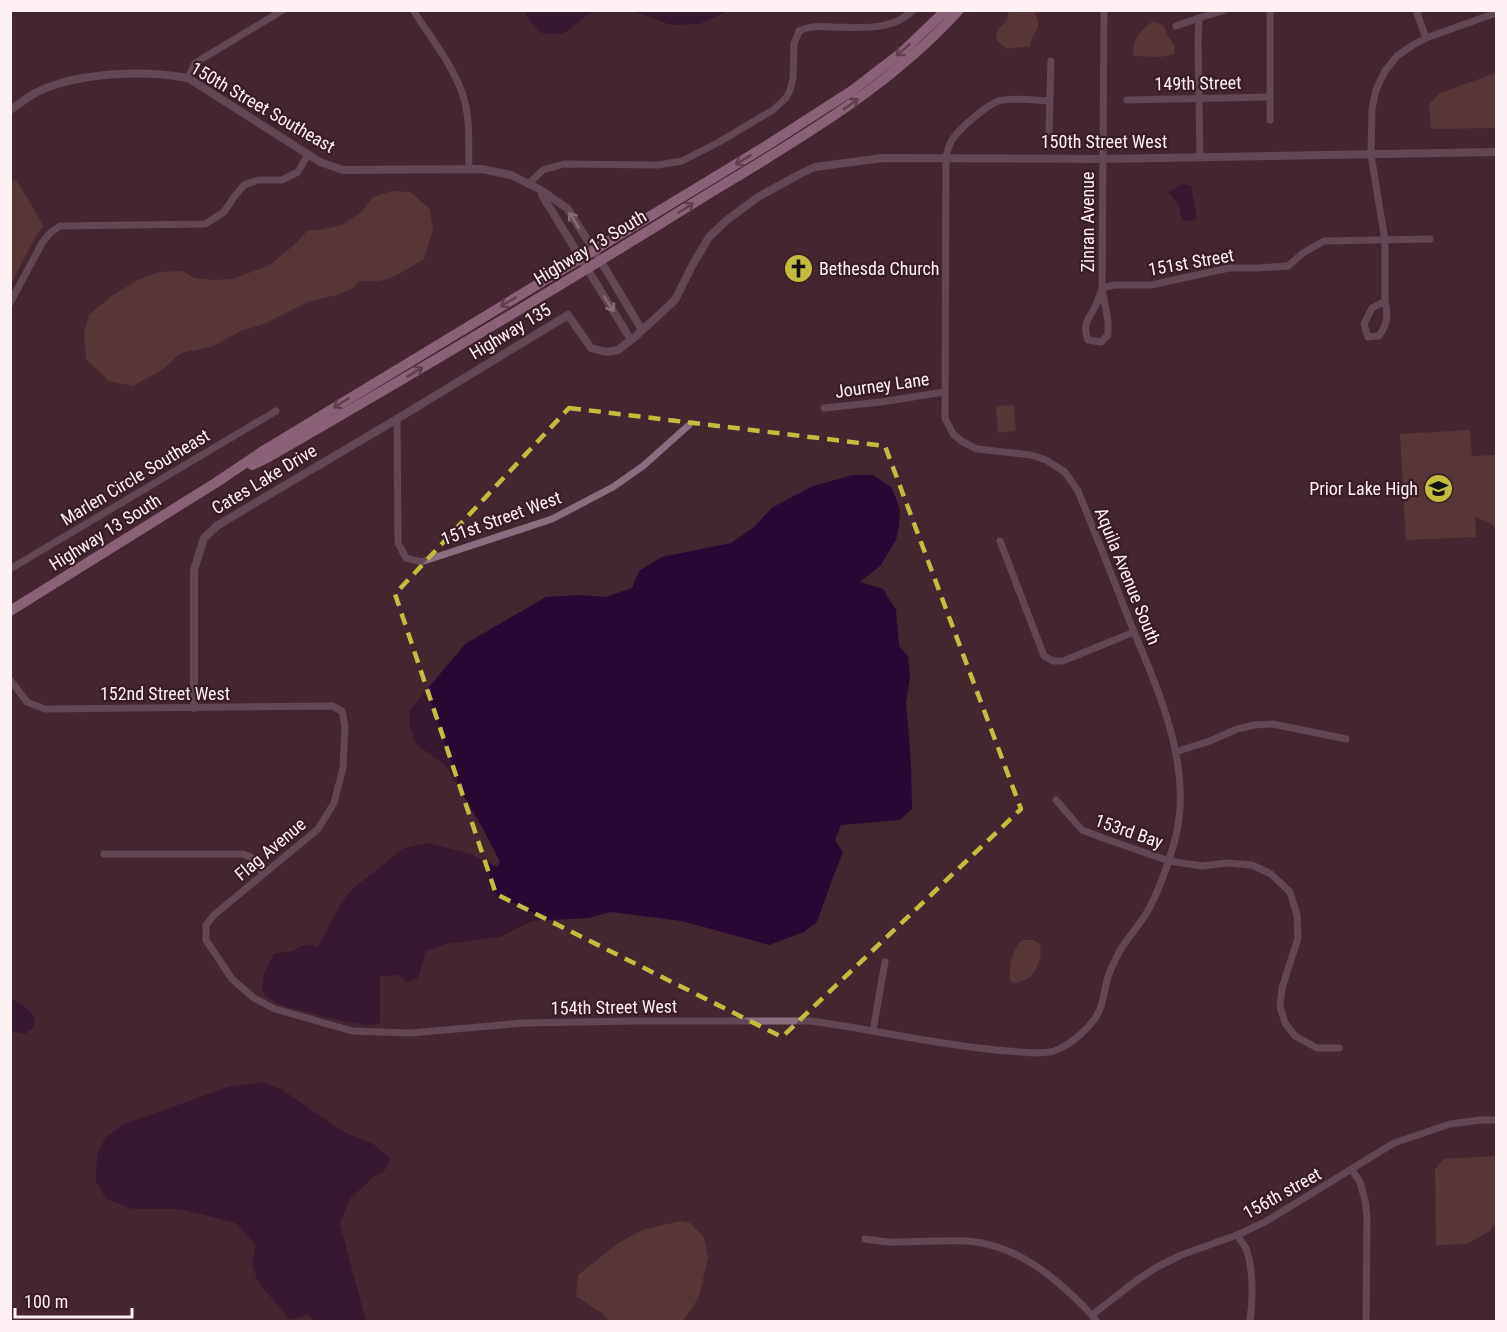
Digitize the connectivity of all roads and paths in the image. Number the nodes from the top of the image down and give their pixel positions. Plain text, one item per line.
1 (283, 10) edge
2 (413, 10) edge
3 (913, 10) edge
4 (946, 10) edge
5 (959, 10) edge
6 (1104, 10) edge
7 (1225, 10) edge
8 (1270, 10) edge
9 (1416, 10) edge
10 (1497, 13) edge
11 (1200, 18) junction
12 (1176, 26) dead end
13 (1426, 38) junction
14 (1051, 61) dead end
15 (188, 78) junction
16 (1270, 97) junction
17 (1199, 98) junction
18 (1050, 100) junction
19 (1127, 100) dead end
20 (10, 110) edge
21 (1270, 120) dead end
22 (1049, 132) dead end
23 (1497, 153) edge
24 (308, 154) junction
25 (1371, 155) junction
26 (1200, 157) junction
27 (946, 158) junction
28 (1102, 159) junction
29 (469, 169) junction
30 (528, 184) junction
31 (539, 189) junction
32 (727, 220) joint
33 (1430, 239) dead end
34 (1385, 240) junction
35 (594, 250) junction
36 (581, 258) junction
37 (600, 260) junction
38 (587, 268) junction
39 (1102, 288) junction
40 (1385, 302) junction
41 (10, 303) edge
42 (642, 330) junction
43 (631, 340) junction
44 (944, 392) junction
45 (824, 408) dead end
46 (276, 411) dead end
47 (398, 419) junction
48 (689, 425) dead end
49 (217, 482) junction
50 (1000, 541) dead end
51 (10, 569) edge
52 (10, 611) edge
53 (1134, 632) junction
54 (10, 680) edge
55 (332, 706) joint
56 (194, 708) junction
57 (1346, 740) dead end
58 (1175, 752) junction
59 (1056, 800) dead end
60 (104, 854) dead end
61 (1169, 861) junction
62 (263, 874) junction
63 (206, 940) joint
64 (885, 962) dead end
65 (873, 1030) junction
66 (1339, 1048) dead end
67 (1053, 1051) joint
68 (1497, 1120) edge
69 (1352, 1170) junction
70 (1237, 1235) junction
71 (865, 1239) dead end
72 (1092, 1315) junction
73 (1097, 1322) edge
74 (1250, 1322) edge
75 (1366, 1322) edge

1 - 15 street
2 - 29 street
3 - 30 street
4 -> 35 main road, Highway 13 South
37 -> 5 main road, Highway 13 South
6 - 28 street, Zinran Avenue
7 - 11 street
8 - 16 street
9 - 13 street
10 - 13 street
11 - 12 street
11 - 17 street
13 - 25 street
14 - 18 street
15 - 20 street, 150th Street Southeast
15 - 24 street, 150th Street Southeast
16 - 17 street, 149th Street
16 - 21 street
17 - 19 street, 149th Street
17 - 26 street
18 - 22 street
18 - 27 street
23 - 25 street, 150th Street West
24 - 29 street, 150th Street Southeast
24 - 41 street
25 - 26 street, 150th Street West
25 - 34 street
26 - 28 street, 150th Street West
27 - 28 street, 150th Street West
27 - 32 street, 150th Street West
27 - 44 street, Aquila Avenue South
28 - 39 street, Zinran Avenue
29 - 30 street, 150th Street Southeast
30 - 31 street, 150th Street Southeast
35 -> 31 street, 150th Street Southeast
31 - 36 street
32 - 42 street, Highway 135
33 - 34 street, 151st Street
34 - 39 street, 151st Street
34 - 40 street
35 - 36 main road, Highway 13 South
35 - 37 street, 150th Street Southeast
36 - 38 street
36 -> 49 main road, Highway 13 South
37 - 38 main road, Highway 13 South
37 - 42 street
38 -> 43 street
49 -> 38 main road, Highway 13 South
39 - 39 street, Zinran Avenue
40 - 40 street
42 - 43 street, Highway 135
43 - 47 street, Highway 135
44 - 45 street, Journey Lane
44 - 53 street, Aquila Avenue South
46 - 51 street, Marlen Circle Southeast
47 - 48 street, 151st Street West
47 - 56 street, Cates Lake Drive
49 - 52 main road, Highway 13 South
50 - 53 street
53 - 58 street, Aquila Avenue South
54 - 56 street, 152nd Street West
55 - 56 street, 152nd Street West
55 - 62 street, Flag Avenue
57 - 58 street
58 - 61 street, Aquila Avenue South
59 - 61 street, 153rd Bay
60 - 62 street
61 - 66 street, 153rd Bay
61 - 67 street, Aquila Avenue South
62 - 63 street, Flag Avenue
63 - 65 street, 154th Street West
64 - 65 street
65 - 67 street, 154th Street West
68 - 69 street, 156th street
69 - 70 street, 156th street
69 - 75 street
70 - 72 street, 156th street
70 - 74 street
71 - 72 street
72 - 73 street

